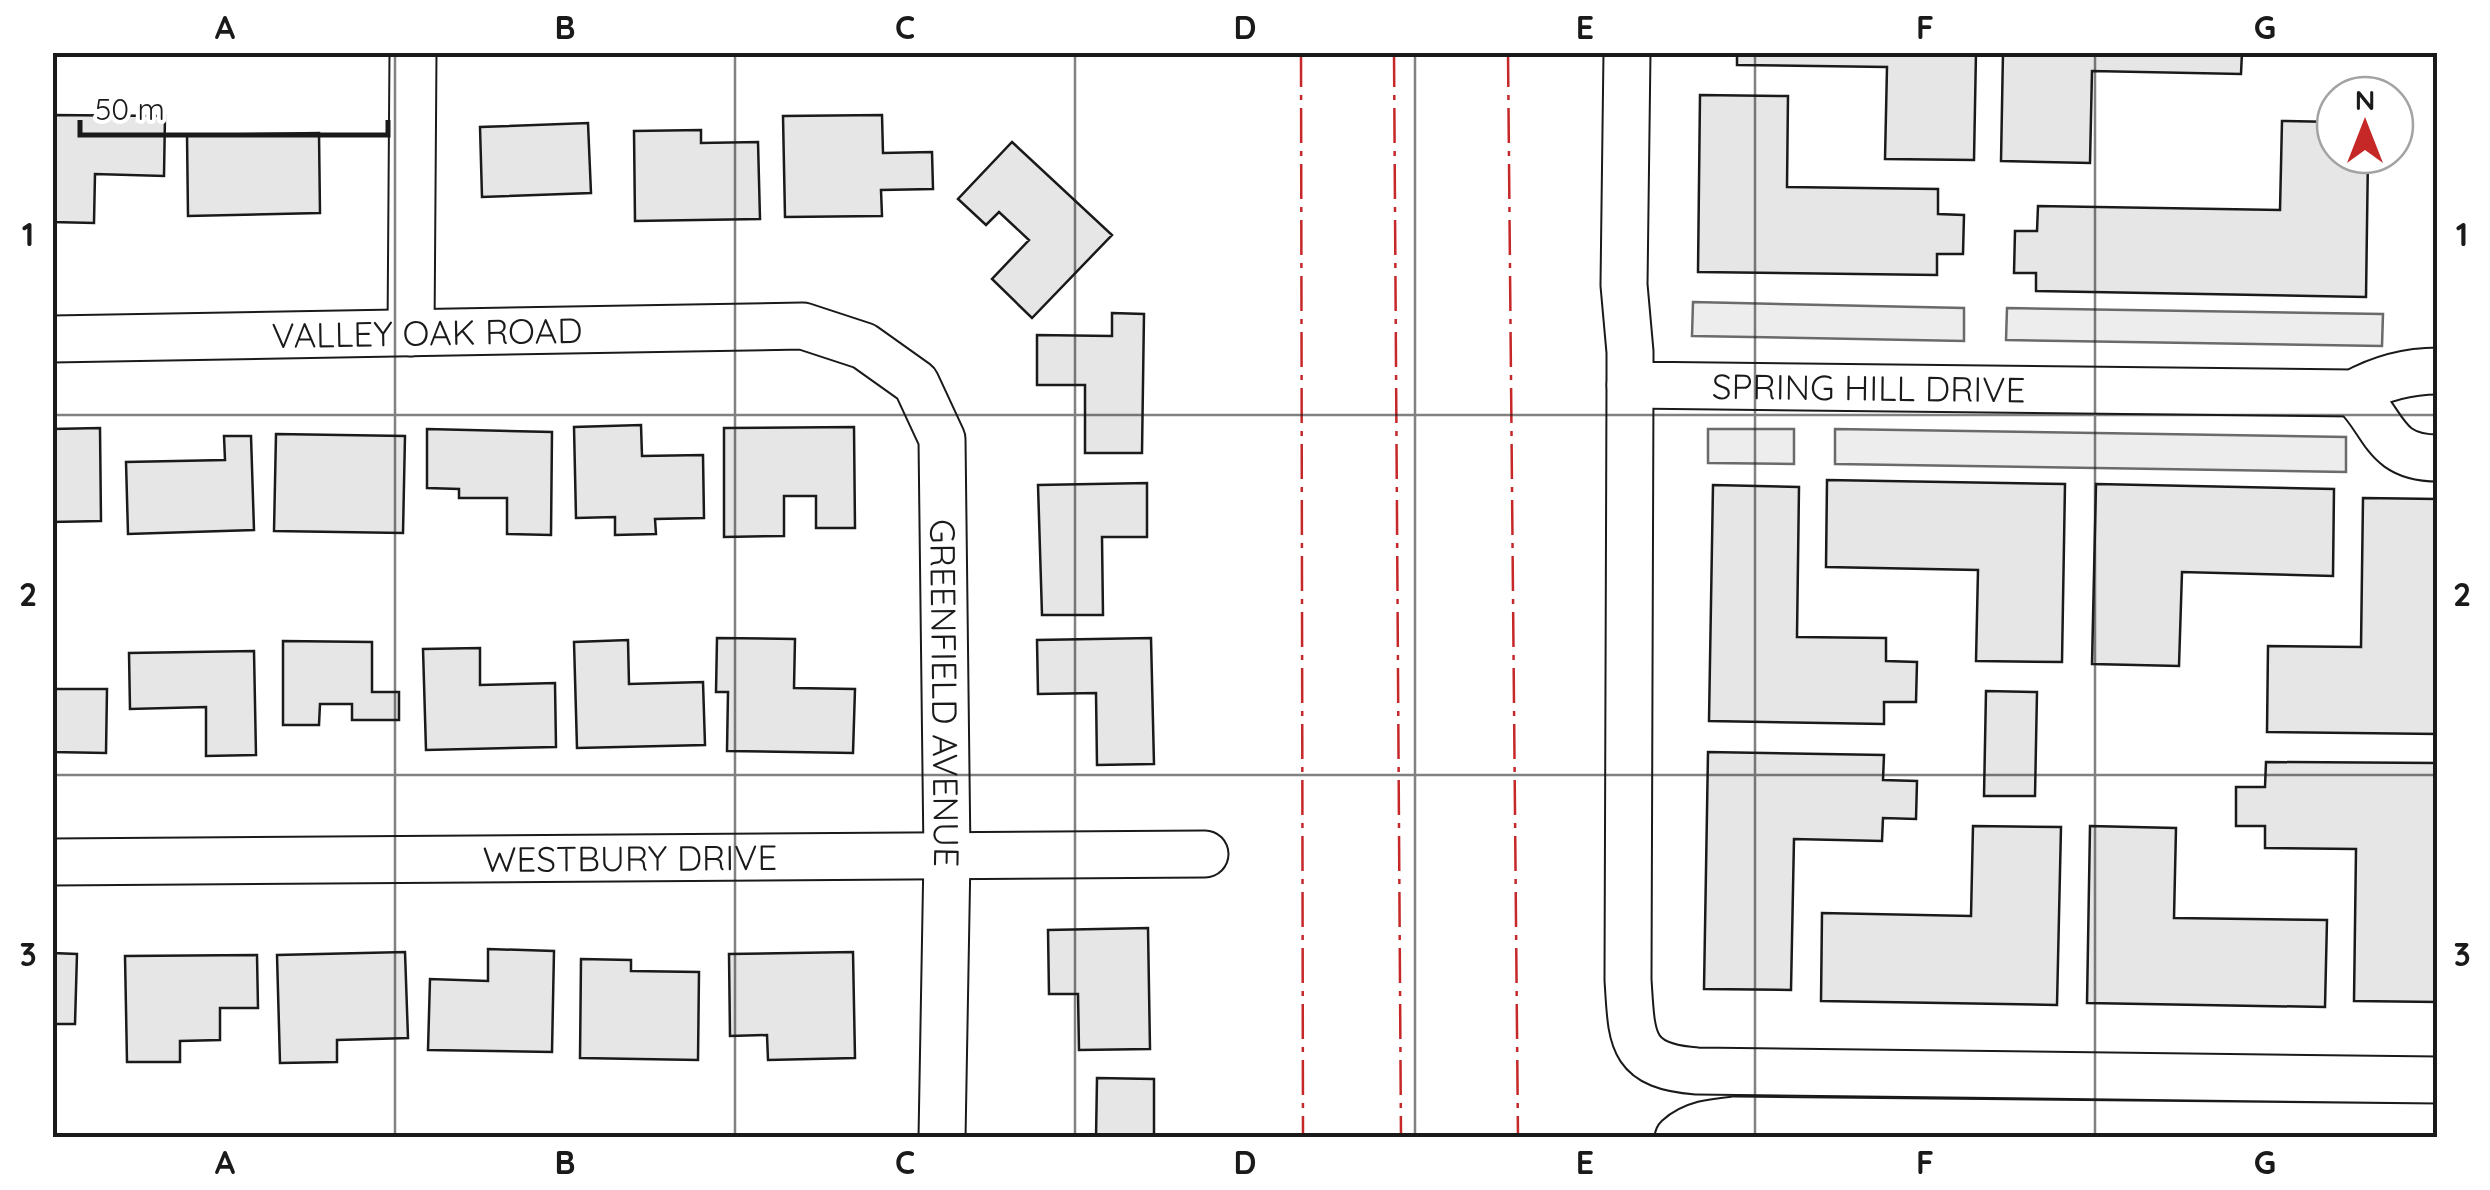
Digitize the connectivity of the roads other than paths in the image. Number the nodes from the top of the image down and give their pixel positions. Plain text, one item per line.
1 (414, 52) edge
2 (1627, 52) edge
3 (803, 326) joint
4 (410, 333) junction
5 (52, 339) edge
6 (2438, 371) edge
7 (1630, 385) junction
8 (2354, 393) junction
9 (2438, 458) edge
10 (1205, 854) dead end
11 (947, 856) junction
12 (52, 862) edge
13 (2438, 1080) edge
14 (2438, 1127) edge
15 (2160, 1131) edge
16 (942, 1138) edge
17 (1678, 1138) edge

1 - 4 street
2 - 7 street
3 - 4 street, VALLEY OAK ROAD
3 - 11 street, GREENFIELD AVENUE
4 - 5 street, VALLEY OAK ROAD
6 - 8 street, SPRING HILL DRIVE
7 - 8 street, SPRING HILL DRIVE
7 - 13 street
8 - 9 street
10 - 11 street, WESTBURY DRIVE
11 - 12 street, WESTBURY DRIVE
11 - 16 street, GREENFIELD AVENUE
14 - 15 street
15 - 17 street

